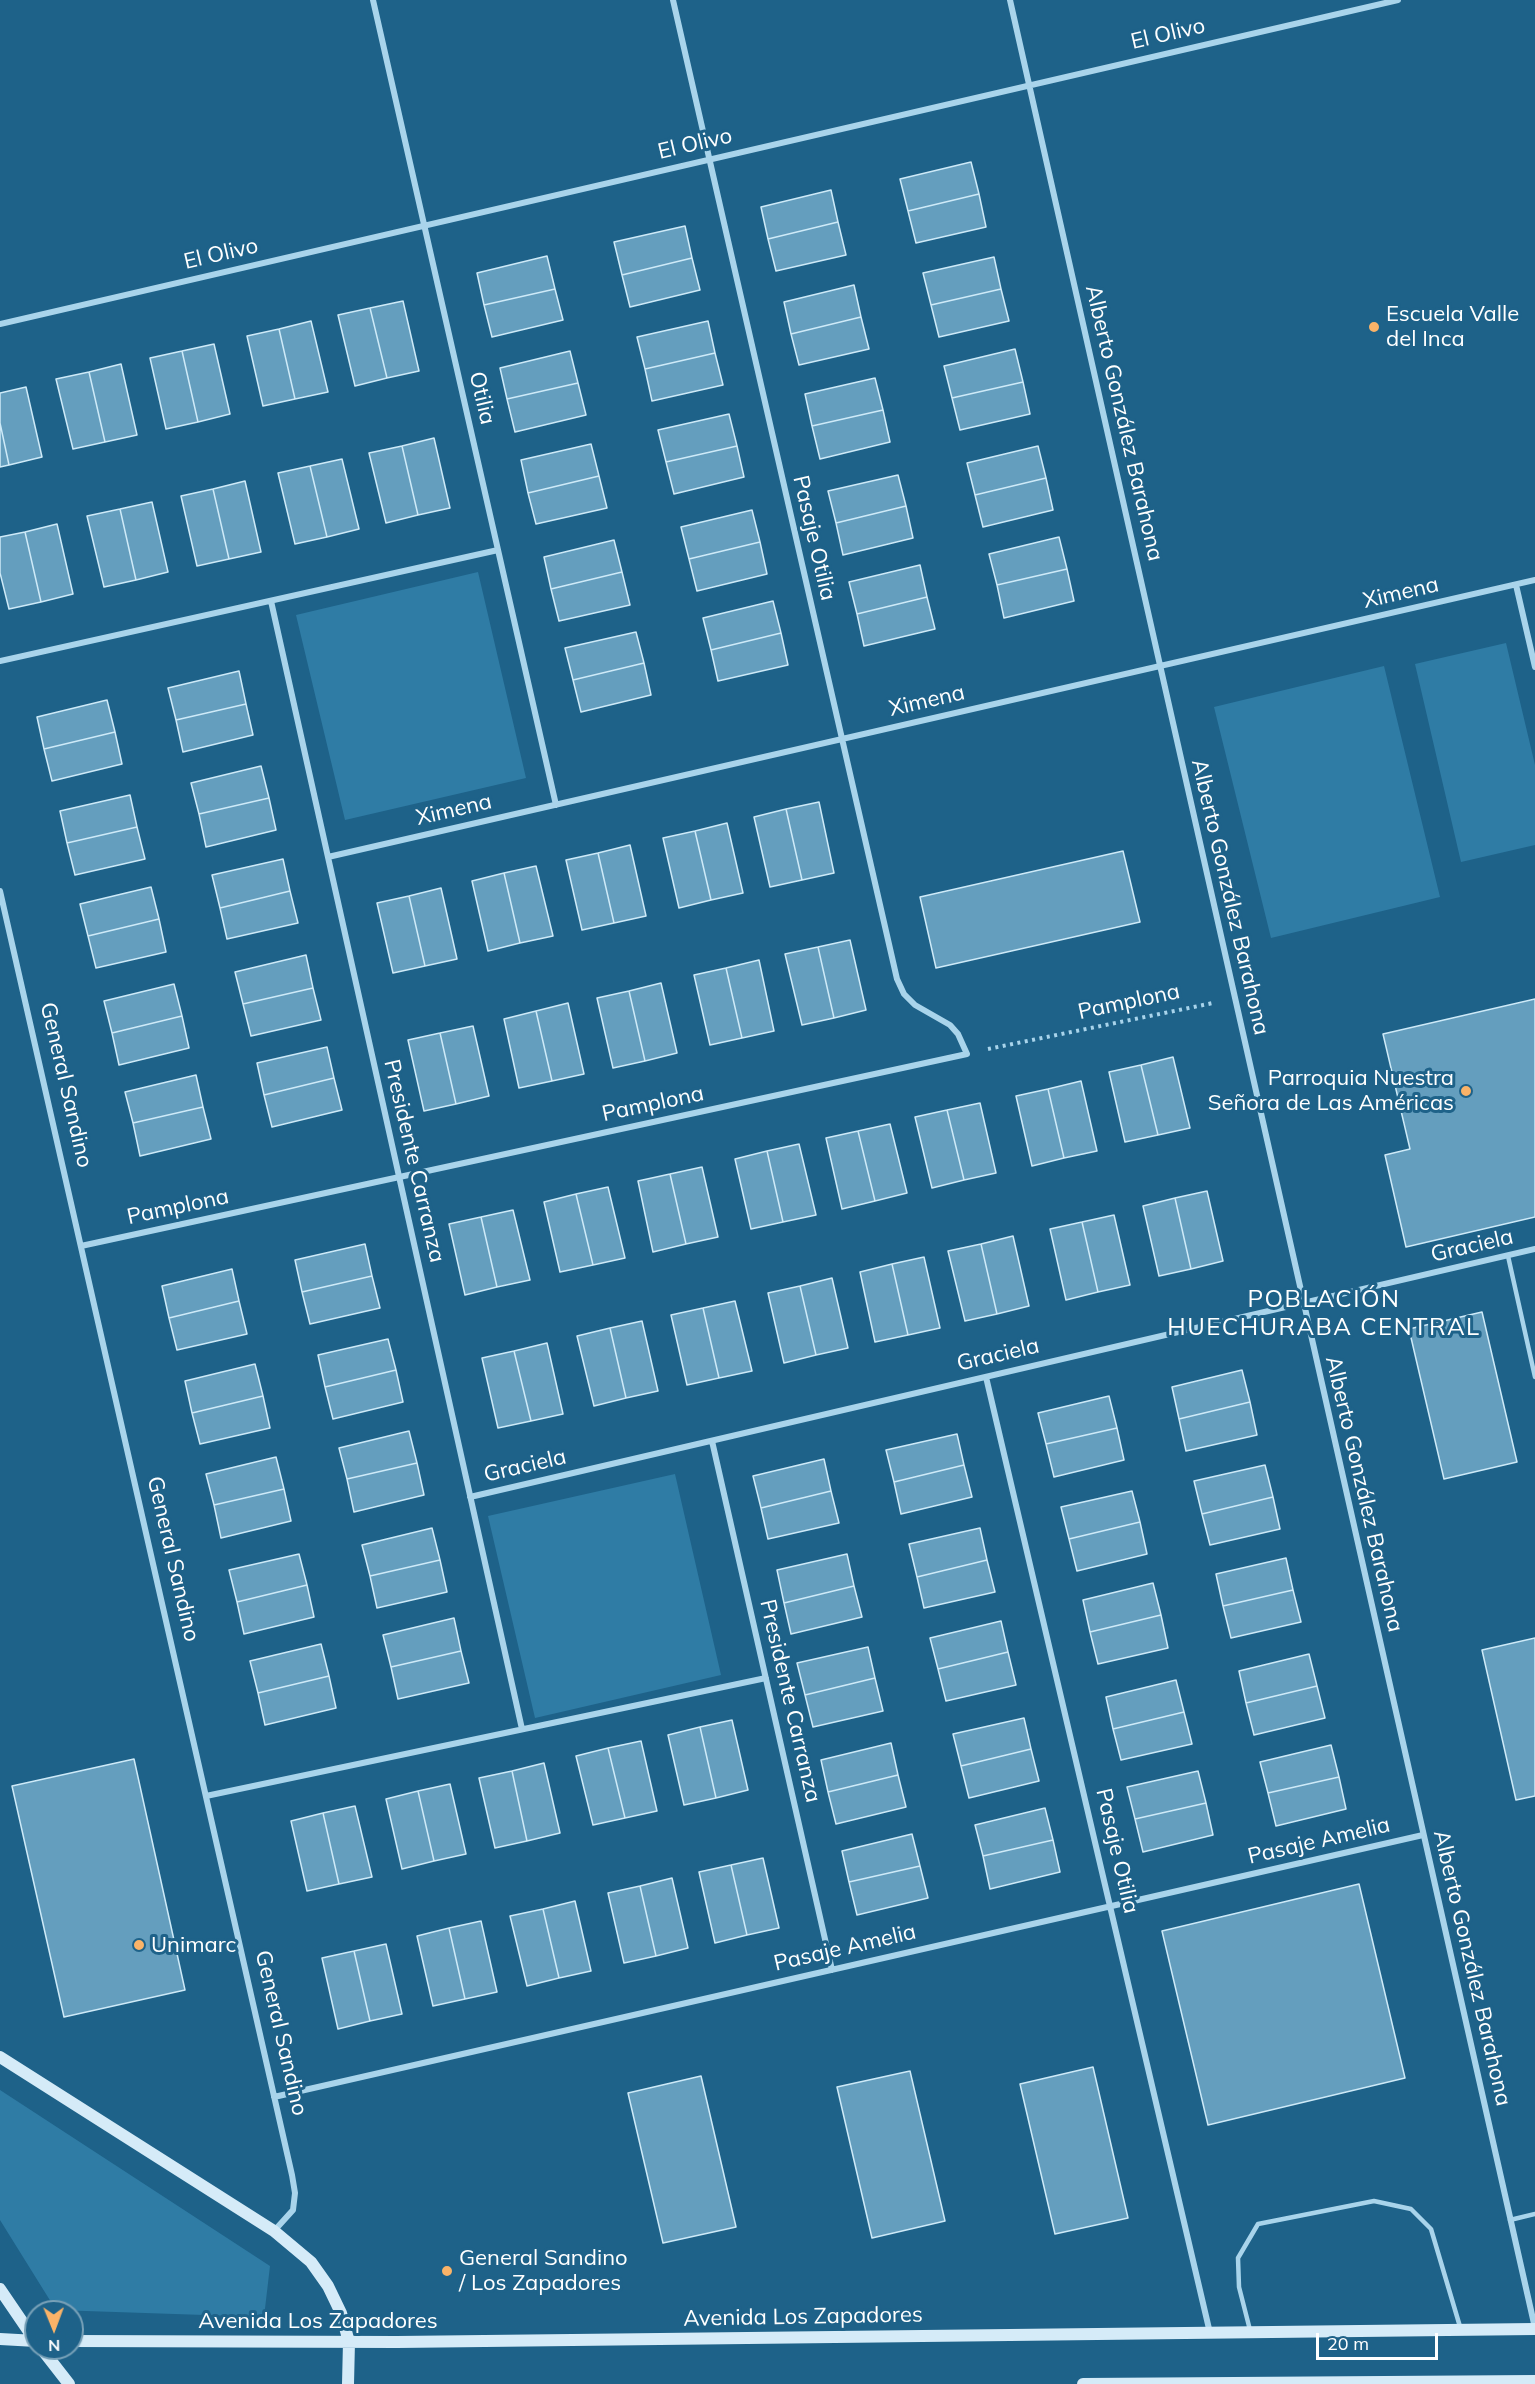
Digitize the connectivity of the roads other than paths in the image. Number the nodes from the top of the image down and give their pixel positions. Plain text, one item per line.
1 (373, 0) edge
2 (673, 0) edge
3 (1010, 0) edge
4 (1398, 0) edge
5 (1376, 2) edge
6 (1030, 84) junction
7 (710, 159) junction
8 (424, 225) junction
9 (0, 324) edge
10 (498, 550) junction
11 (1535, 580) edge
12 (1516, 585) junction
13 (271, 601) junction
14 (0, 661) edge
15 (1160, 666) junction
16 (1535, 667) edge
17 (842, 739) junction
18 (556, 805) junction
19 (328, 857) junction
20 (0, 891) edge
21 (967, 1054) joint
22 (399, 1177) junction
23 (81, 1246) junction
24 (1535, 1249) edge
25 (1508, 1256) junction
26 (1303, 1303) junction
27 (986, 1377) junction
28 (1535, 1377) edge
29 (712, 1441) junction
30 (470, 1497) junction
31 (766, 1678) junction
32 (522, 1729) junction
33 (206, 1796) junction
34 (1423, 1835) junction
35 (1111, 1906) junction
36 (832, 1970) junction
37 (0, 2057) edge
38 (274, 2097) junction
39 (1535, 2214) edge
40 (1510, 2220) junction
41 (274, 2231) junction
42 (0, 2289) edge
43 (24, 2324) edge
44 (1535, 2329) edge
45 (1461, 2330) junction
46 (1251, 2333) junction
47 (1210, 2334) junction
48 (0, 2339) edge
49 (24, 2340) edge
50 (84, 2341) edge
51 (349, 2342) junction
52 (50, 2360) edge
53 (1535, 2381) edge
54 (1333, 2383) edge
55 (69, 2384) edge
56 (348, 2384) edge
57 (1083, 2384) edge
58 (1109, 2384) edge

1 - 8 street, Otilia
2 - 7 street, Pasaje Otilia
3 - 6 street, Alberto González Barahona
4 - 5 street, El Olivo
5 - 6 street, El Olivo
6 - 7 street, El Olivo
6 - 15 street, Alberto González Barahona
7 - 8 street, El Olivo
7 - 17 street, Pasaje Otilia
8 - 9 street, El Olivo
8 - 10 street, Otilia
10 - 13 street
10 - 18 street, Otilia
11 - 12 street, Ximena
12 - 15 street, Ximena
12 - 16 street
13 - 14 street
13 - 19 street, Presidente Carranza
15 - 17 street, Ximena
15 - 26 street, Alberto González Barahona
17 - 18 street, Ximena
17 - 21 street, Pasaje Otilia
18 - 19 street, Ximena
19 - 22 street, Presidente Carranza
20 - 23 street, General Sandino
21 - 22 street, Pamplona
22 - 23 street, Pamplona
22 - 30 street, Presidente Carranza
23 - 33 street, General Sandino
24 - 25 street, Graciela
25 - 26 street, Graciela
25 - 28 lane
26 - 27 street, Graciela
26 - 34 street, Alberto González Barahona
27 - 29 street, Graciela
27 - 35 street, Pasaje Otilia
29 - 30 street, Graciela
29 - 31 street, Presidente Carranza
30 - 32 street, Presidente Carranza
31 - 32 street
31 - 36 street, Presidente Carranza
32 - 33 street
33 - 38 street, General Sandino
34 - 35 street, Pasaje Amelia
34 - 40 street, Alberto González Barahona
35 - 36 street, Pasaje Amelia
35 - 47 street, Pasaje Otilia
36 - 38 street, Pasaje Amelia
37 - 41 main road
38 - 41 street, General Sandino
39 - 40 lane
40 - 44 street, Alberto González Barahona
41 - 51 main road
42 - 43 main road
44 - 45 main road, Avenida Los Zapadores
45 - 46 main road, Avenida Los Zapadores
45 - 46 lane
46 - 47 main road, Avenida Los Zapadores
47 - 51 main road, Avenida Los Zapadores
48 - 49 main road
50 - 51 main road, Avenida Los Zapadores
51 - 56 main road
52 - 55 main road
53 - 54 main road
54 - 58 main road
57 - 58 main road

